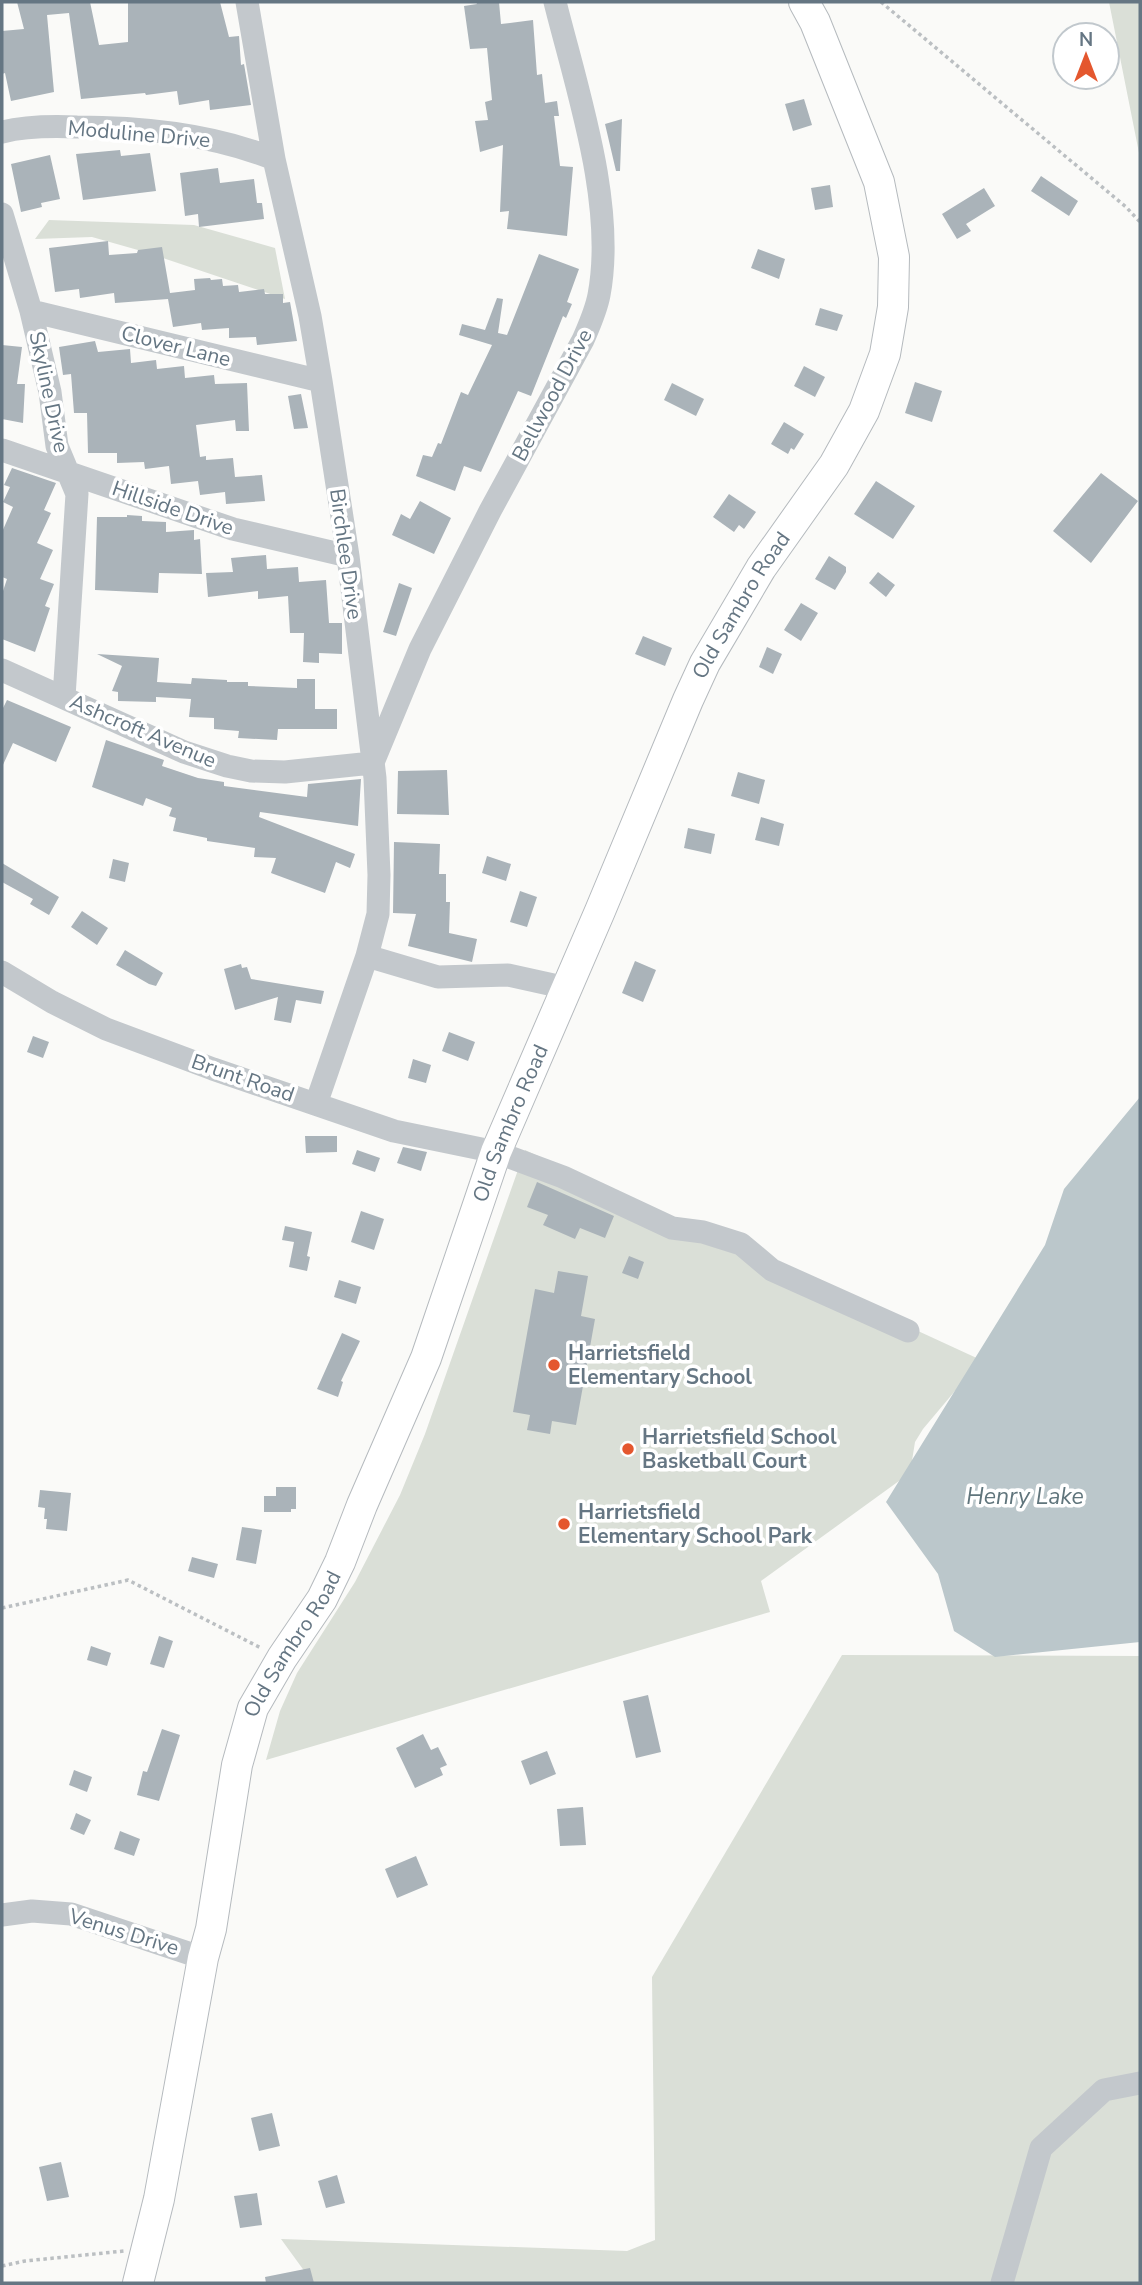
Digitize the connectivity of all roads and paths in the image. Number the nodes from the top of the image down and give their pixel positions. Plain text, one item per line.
1 (247, 2) edge
2 (555, 2) edge
3 (804, 2) edge
4 (881, 2) edge
5 (2, 132) edge
6 (274, 159) junction
7 (2, 214) edge
8 (1140, 222) edge
9 (31, 311) junction
10 (321, 381) junction
11 (2, 450) edge
12 (70, 473) junction
13 (348, 556) junction
14 (2, 670) edge
15 (64, 697) junction
16 (372, 763) junction
17 (367, 956) junction
18 (2, 972) edge
19 (567, 988) junction
20 (316, 1104) junction
21 (496, 1152) junction
22 (908, 1331) dead end
23 (2, 1608) edge
24 (282, 1658) junction
25 (2, 1915) edge
26 (203, 1958) junction
27 (1140, 2083) edge
28 (145, 2249) junction
29 (2, 2266) edge
30 (138, 2283) edge
31 (1002, 2283) edge

1 - 6 street, Birchlee Drive
2 - 16 street, Bellwood Drive
3 - 19 main road, Old Sambro Road
4 - 8 path
5 - 6 street, Moduline Drive
6 - 10 street, Birchlee Drive
7 - 9 street, Skyline Drive
9 - 10 street, Clover Lane
9 - 12 street, Skyline Drive
10 - 13 street, Birchlee Drive
11 - 12 street, Hillside Drive
12 - 13 street, Hillside Drive
12 - 15 street, Skyline Drive
13 - 16 street, Birchlee Drive
14 - 15 street, Ashcroft Avenue
15 - 16 street, Ashcroft Avenue
16 - 17 street, Birchlee Drive
17 - 19 street
17 - 20 street, Birchlee Drive
18 - 20 street, Brunt Road
19 - 21 main road, Old Sambro Road
20 - 21 street, Brunt Road
21 - 22 street, Brunt Road
21 - 24 main road, Old Sambro Road
23 - 24 path
24 - 26 main road, Old Sambro Road
25 - 26 street, Venus Drive
26 - 28 main road, Old Sambro Road
27 - 31 street
28 - 29 path
28 - 30 main road, Old Sambro Road

